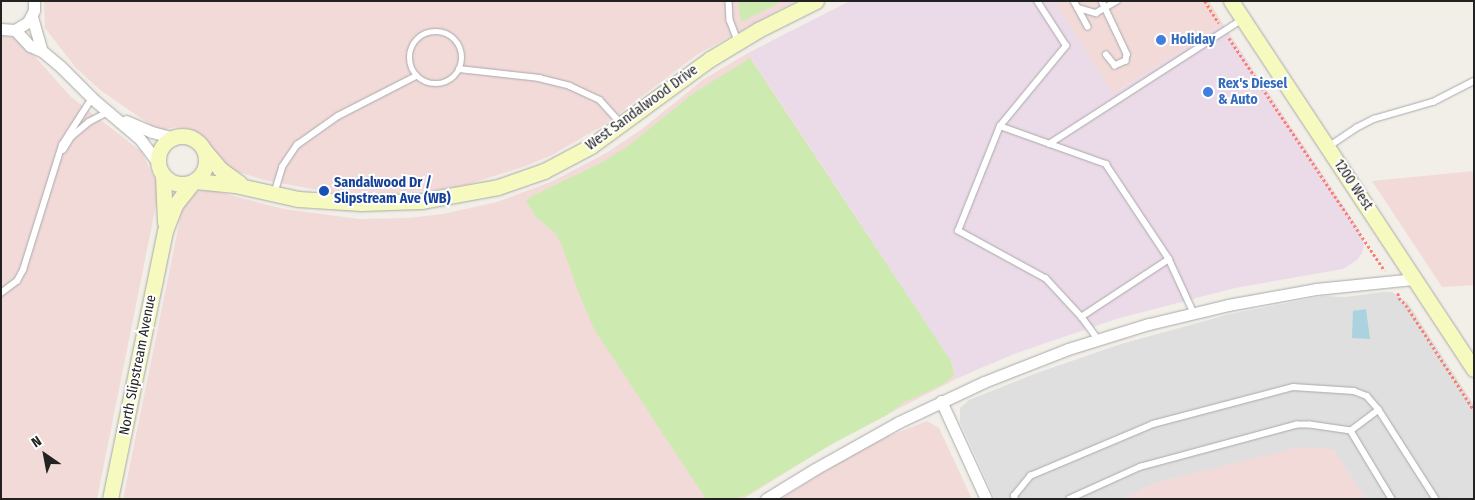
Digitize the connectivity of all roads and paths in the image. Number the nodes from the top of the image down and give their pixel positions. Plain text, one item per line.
1 (34, 1) edge
2 (729, 1) edge
3 (816, 1) edge
4 (1037, 1) edge
5 (1074, 1) edge
6 (1102, 1) edge
7 (1117, 1) edge
8 (1205, 1) edge
9 (1231, 1) edge
10 (1078, 8) junction
11 (1106, 8) junction
12 (32, 17) junction
13 (1243, 19) junction
14 (1088, 27) dead end
15 (1, 29) edge
16 (15, 30) junction
17 (1224, 31) junction
18 (738, 41) junction
19 (42, 51) junction
20 (1106, 56) dead end
21 (459, 69) junction
22 (416, 76) junction
23 (1474, 81) edge
24 (92, 98) junction
25 (108, 112) junction
26 (622, 125) junction
27 (1000, 126) junction
28 (174, 138) junction
29 (1049, 144) junction
30 (1328, 147) junction
31 (205, 151) junction
32 (61, 152) junction
33 (160, 169) junction
34 (194, 182) junction
35 (252, 189) junction
36 (274, 194) junction
37 (165, 231) junction
38 (1169, 258) junction
39 (1415, 278) junction
40 (1391, 280) junction
41 (1, 293) edge
42 (1194, 313) junction
43 (1080, 317) junction
44 (1098, 340) junction
45 (1474, 369) edge
46 (941, 401) junction
47 (1379, 410) junction
48 (1474, 410) edge
49 (1351, 431) junction
50 (110, 499) edge
51 (766, 499) edge
52 (986, 499) edge
53 (1015, 499) edge
54 (1070, 499) edge
55 (1392, 499) edge
56 (1436, 499) edge

1 - 12 street
2 - 18 lane
3 - 18 street, West Sandalwood Drive
4 - 27 lane
5 - 10 lane
6 - 11 lane
7 - 11 lane
8 - 17 path
9 - 13 street, 1200 West
10 - 11 lane
10 - 14 lane
11 - 20 lane
12 - 16 street
12 - 19 street
13 - 17 lane
13 - 30 street, 1200 West
15 - 16 street
16 - 19 street
17 - 29 lane
17 - 40 path
18 - 26 street, West Sandalwood Drive
19 - 24 street
21 - 22 lane
21 - 22 lane
21 - 26 lane
22 - 36 lane
23 - 30 lane
24 - 25 street
24 - 32 lane
25 - 28 street
25 - 32 lane
25 - 33 street
26 - 36 street, West Sandalwood Drive
27 - 29 lane
27 - 43 lane
28 - 31 street
28 - 33 street
29 - 38 lane
30 - 39 street, 1200 West
31 - 34 street
31 - 35 street, West Sandalwood Drive
32 - 41 lane
33 - 34 street
33 - 37 street, North Slipstream Avenue
34 - 35 street, West Sandalwood Drive
34 - 37 street, North Slipstream Avenue
35 - 36 street, West Sandalwood Drive
37 - 50 street, North Slipstream Avenue
38 - 42 lane
38 - 43 lane
39 - 40 street
39 - 45 street, 1200 West
40 - 42 street
40 - 48 path
42 - 44 street
43 - 44 lane
44 - 46 street
46 - 51 street
46 - 52 street
47 - 49 lane
47 - 53 lane
47 - 56 lane
49 - 54 lane
49 - 55 lane

